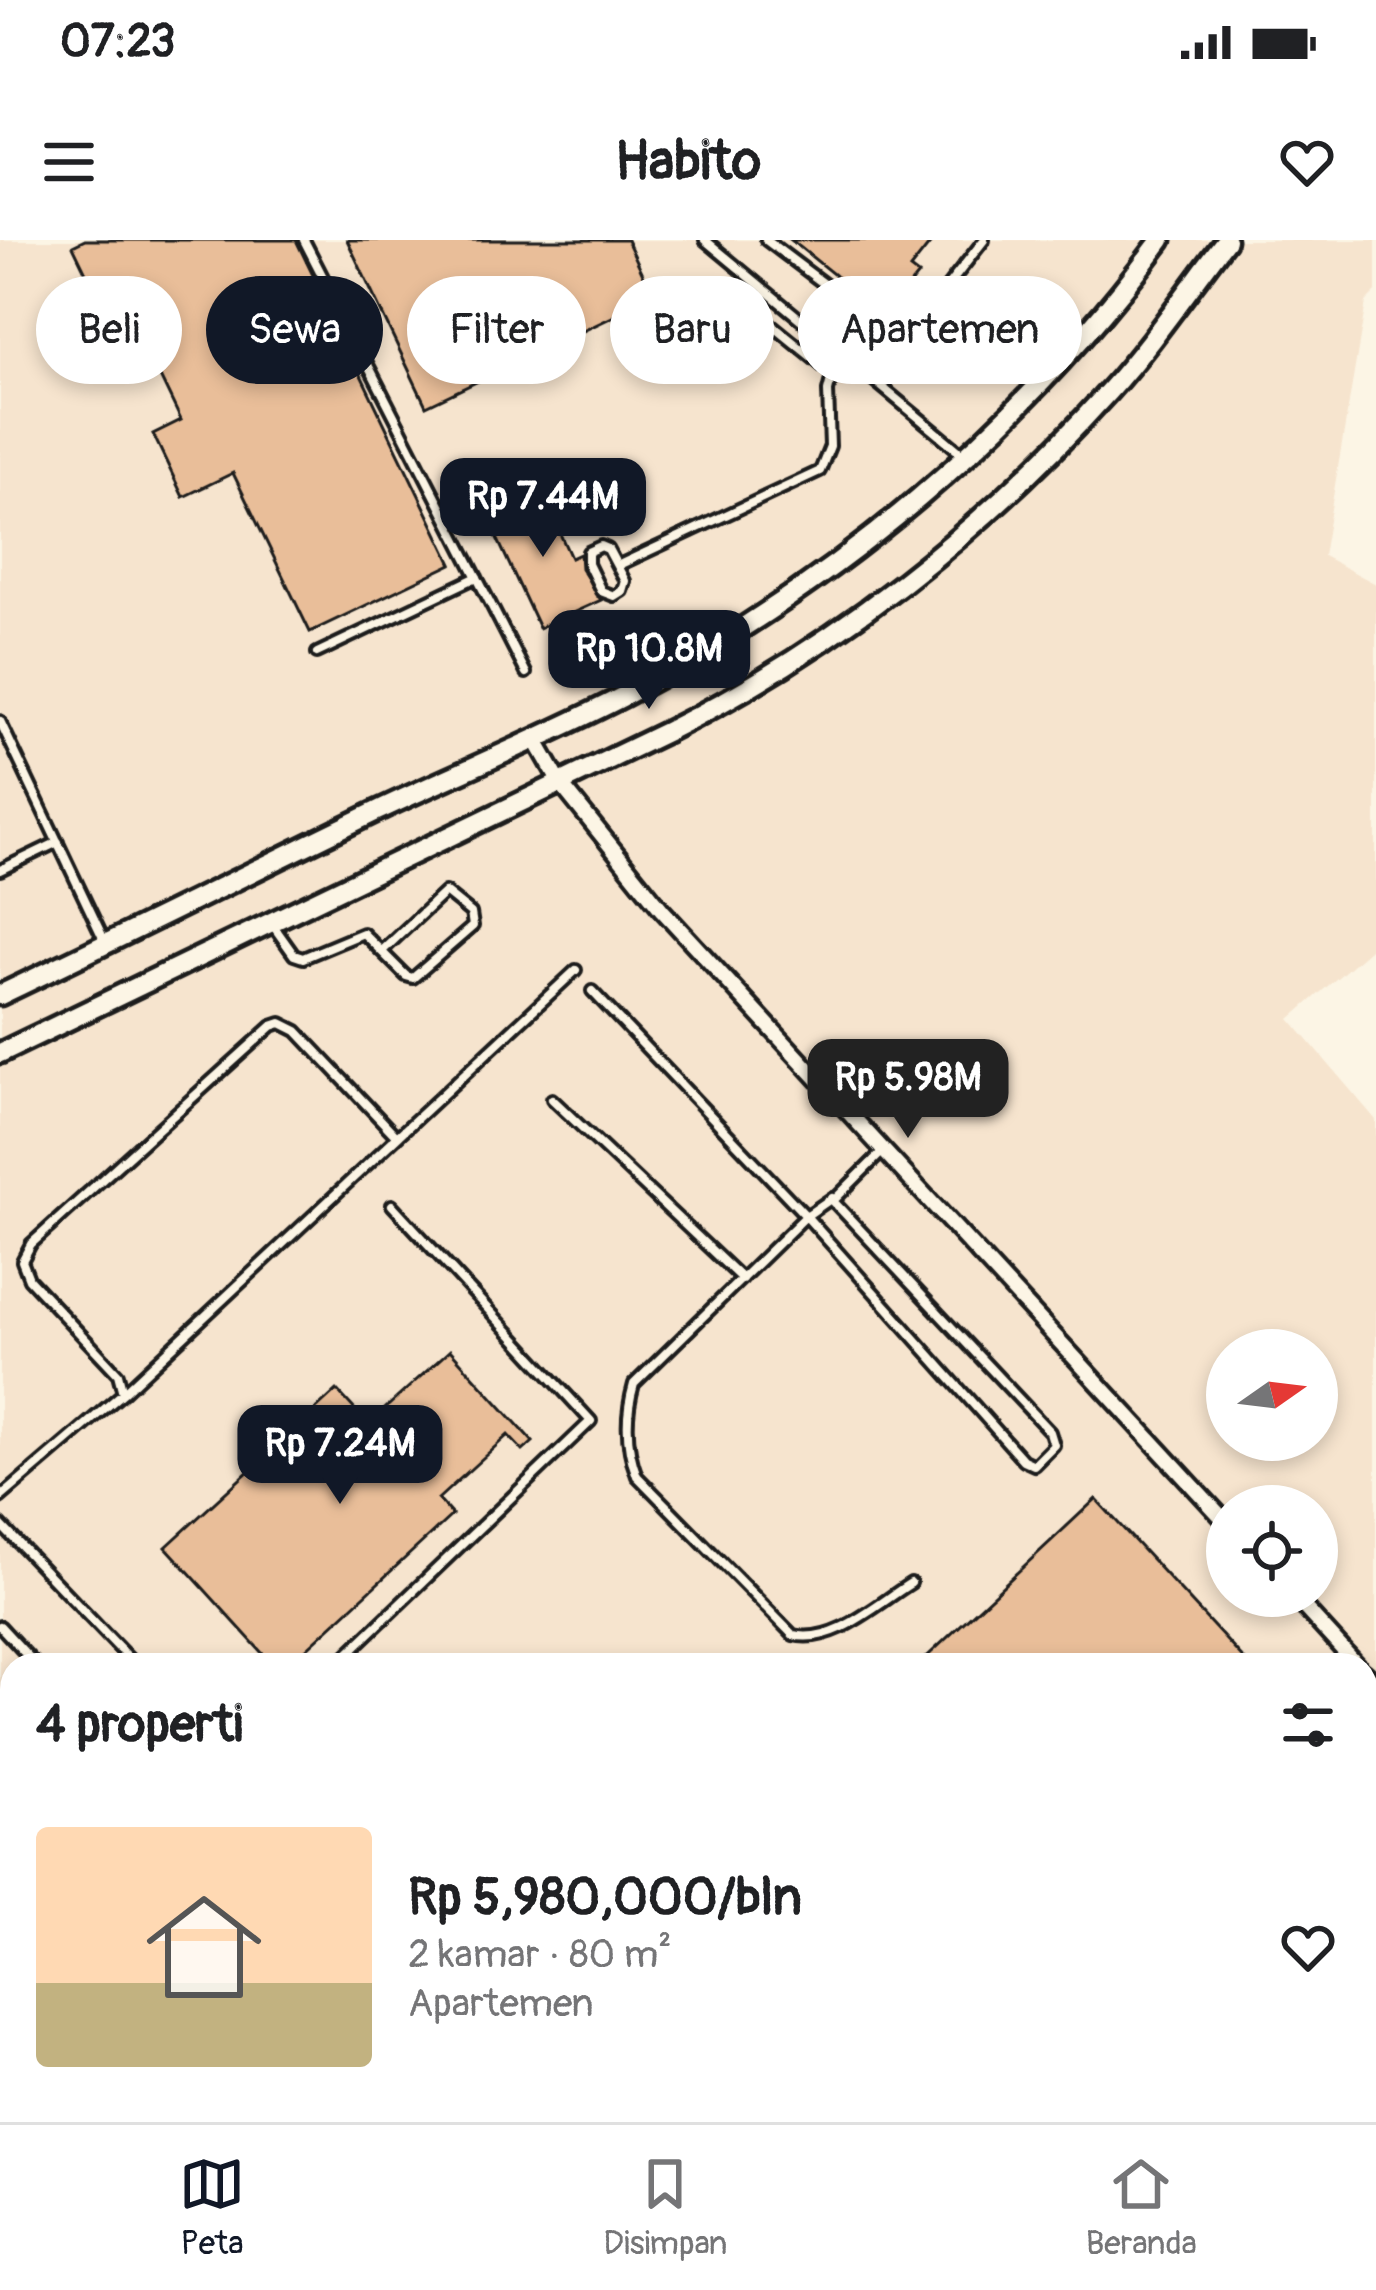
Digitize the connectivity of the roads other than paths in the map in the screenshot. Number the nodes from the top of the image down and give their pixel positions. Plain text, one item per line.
1 (304, 240) edge
2 (705, 240) edge
3 (766, 240) edge
4 (984, 240) edge
5 (1161, 240) edge
6 (1226, 240) edge
7 (798, 315) edge
8 (774, 327) edge
9 (798, 346) edge
10 (829, 384) edge
11 (881, 384) edge
12 (967, 458) junction
13 (619, 565) junction
14 (477, 577) junction
15 (317, 653) dead end
16 (526, 673) dead end
17 (0, 721) edge
18 (535, 739) junction
19 (560, 783) junction
20 (58, 842) junction
21 (0, 870) edge
22 (271, 923) junction
23 (106, 943) junction
24 (382, 951) junction
25 (576, 970) dead end
26 (592, 991) dead end
27 (0, 994) edge
28 (0, 1053) edge
29 (552, 1099) dead end
30 (398, 1137) junction
31 (883, 1151) junction
32 (832, 1198) junction
33 (392, 1205) dead end
34 (806, 1216) junction
35 (742, 1279) junction
36 (123, 1393) junction
37 (0, 1498) edge
38 (1206, 1500) edge
39 (0, 1524) edge
40 (911, 1583) dead end
41 (1313, 1617) edge
42 (0, 1626) edge
43 (25, 1653) edge
44 (124, 1653) edge
45 (349, 1653) edge
46 (1346, 1653) edge

1 - 14 lane
2 - 7 lane
3 - 4 lane
5 - 12 street
6 - 19 street
8 - 9 lane
10 - 13 lane
11 - 12 lane
12 - 18 street
13 - 13 lane
14 - 15 lane
14 - 16 lane
17 - 20 lane
18 - 19 street
18 - 23 street
19 - 22 street
19 - 31 street
20 - 21 lane
20 - 23 lane
22 - 24 lane
22 - 28 street
23 - 27 street
24 - 24 lane
25 - 30 lane
26 - 34 lane
29 - 35 lane
30 - 36 lane
30 - 36 lane
31 - 32 lane
31 - 38 street
32 - 34 lane
32 - 34 lane
33 - 45 lane
34 - 35 lane
35 - 40 lane
36 - 37 lane
39 - 44 lane
41 - 46 street
42 - 43 lane

